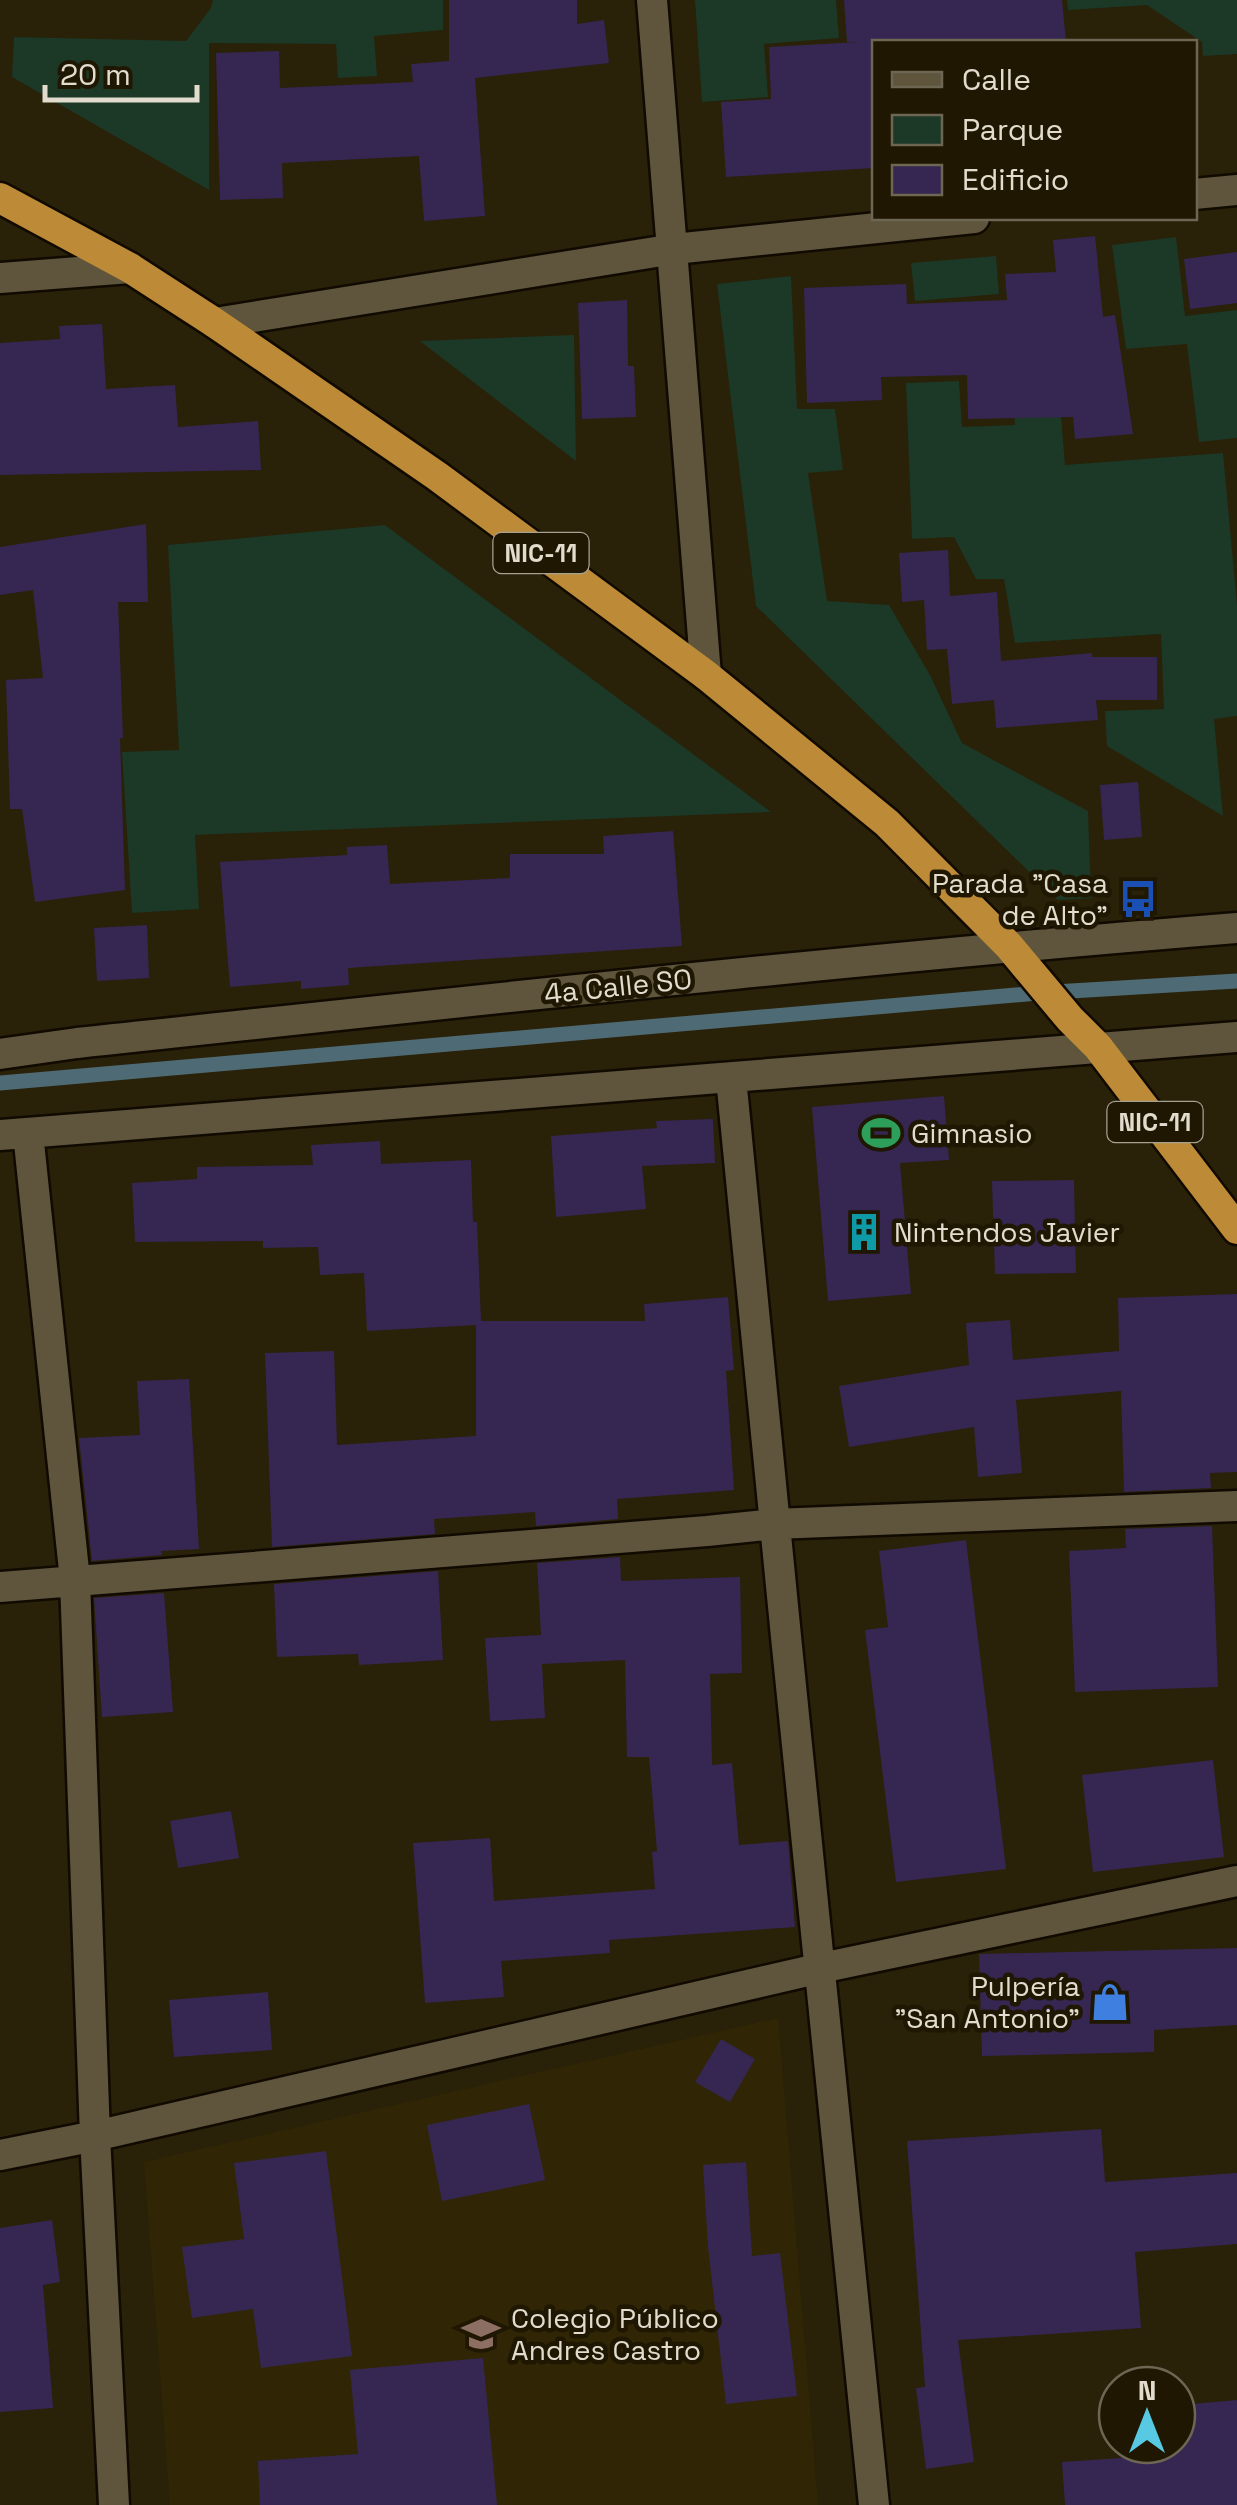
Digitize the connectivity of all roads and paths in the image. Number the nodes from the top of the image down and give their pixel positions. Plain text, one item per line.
1 (652, 0) edge
2 (1237, 190) edge
3 (1197, 194) edge
4 (0, 198) edge
5 (955, 220) edge
6 (674, 249) junction
7 (130, 268) junction
8 (0, 278) edge
9 (215, 323) junction
10 (706, 675) junction
11 (1237, 928) edge
12 (1009, 946) junction
13 (1237, 1037) edge
14 (1098, 1047) junction
15 (0, 1054) edge
16 (730, 1078) junction
17 (14, 1134) edge
18 (1237, 1229) edge
19 (1237, 1506) edge
20 (774, 1524) junction
21 (75, 1580) junction
22 (0, 1587) edge
23 (1237, 1881) edge
24 (822, 1968) junction
25 (95, 2136) junction
26 (0, 2155) edge
27 (114, 2505) edge
28 (874, 2505) edge

1 - 6 street
2 - 3 street
4 - 7 highway, NIC-11
5 - 6 street
6 - 9 street
6 - 10 street
7 - 8 street
7 - 9 highway, NIC-11
9 - 10 highway, NIC-11
10 - 12 highway, NIC-11
11 - 12 street, 4a Calle SO
12 - 14 highway, NIC-11
12 - 15 street, 4a Calle SO
13 - 14 street
14 - 16 street
14 - 18 highway, NIC-11
16 - 17 street
16 - 20 street
17 - 21 street
19 - 20 street
20 - 21 street
20 - 24 street
21 - 22 street
21 - 25 street
23 - 24 street
24 - 25 street
24 - 28 street
25 - 26 street
25 - 27 street

